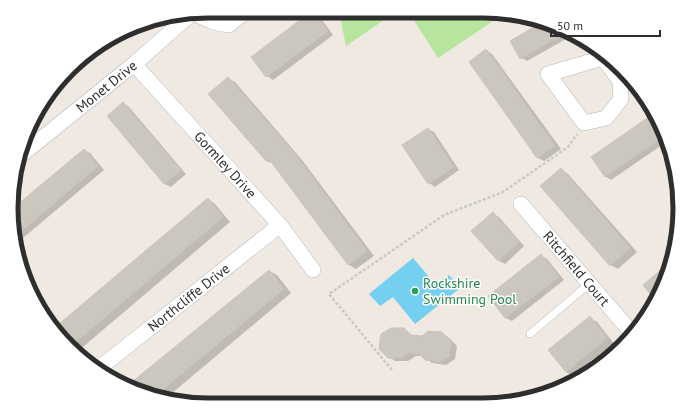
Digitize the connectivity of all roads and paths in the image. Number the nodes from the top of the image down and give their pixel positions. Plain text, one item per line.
1 (201, 18) edge
2 (237, 18) edge
3 (185, 20) edge
4 (601, 59) edge
5 (134, 64) junction
6 (611, 68) edge
7 (584, 123) junction
8 (27, 150) edge
9 (521, 204) dead end
10 (280, 225) junction
11 (313, 270) dead end
12 (589, 284) junction
13 (629, 330) edge
14 (530, 334) dead end
15 (102, 366) edge
16 (392, 370) dead end

1 - 2 street, Monet Drive
3 - 5 street, Monet Drive
4 - 7 street
5 - 8 street, Monet Drive
5 - 10 street, Gormley Drive
6 - 7 street
7 - 16 path
9 - 12 street, Ritchfield Court
10 - 11 street, Gormley Drive
10 - 15 street, Northcliffe Drive
12 - 13 street, Ritchfield Court
12 - 14 lane

